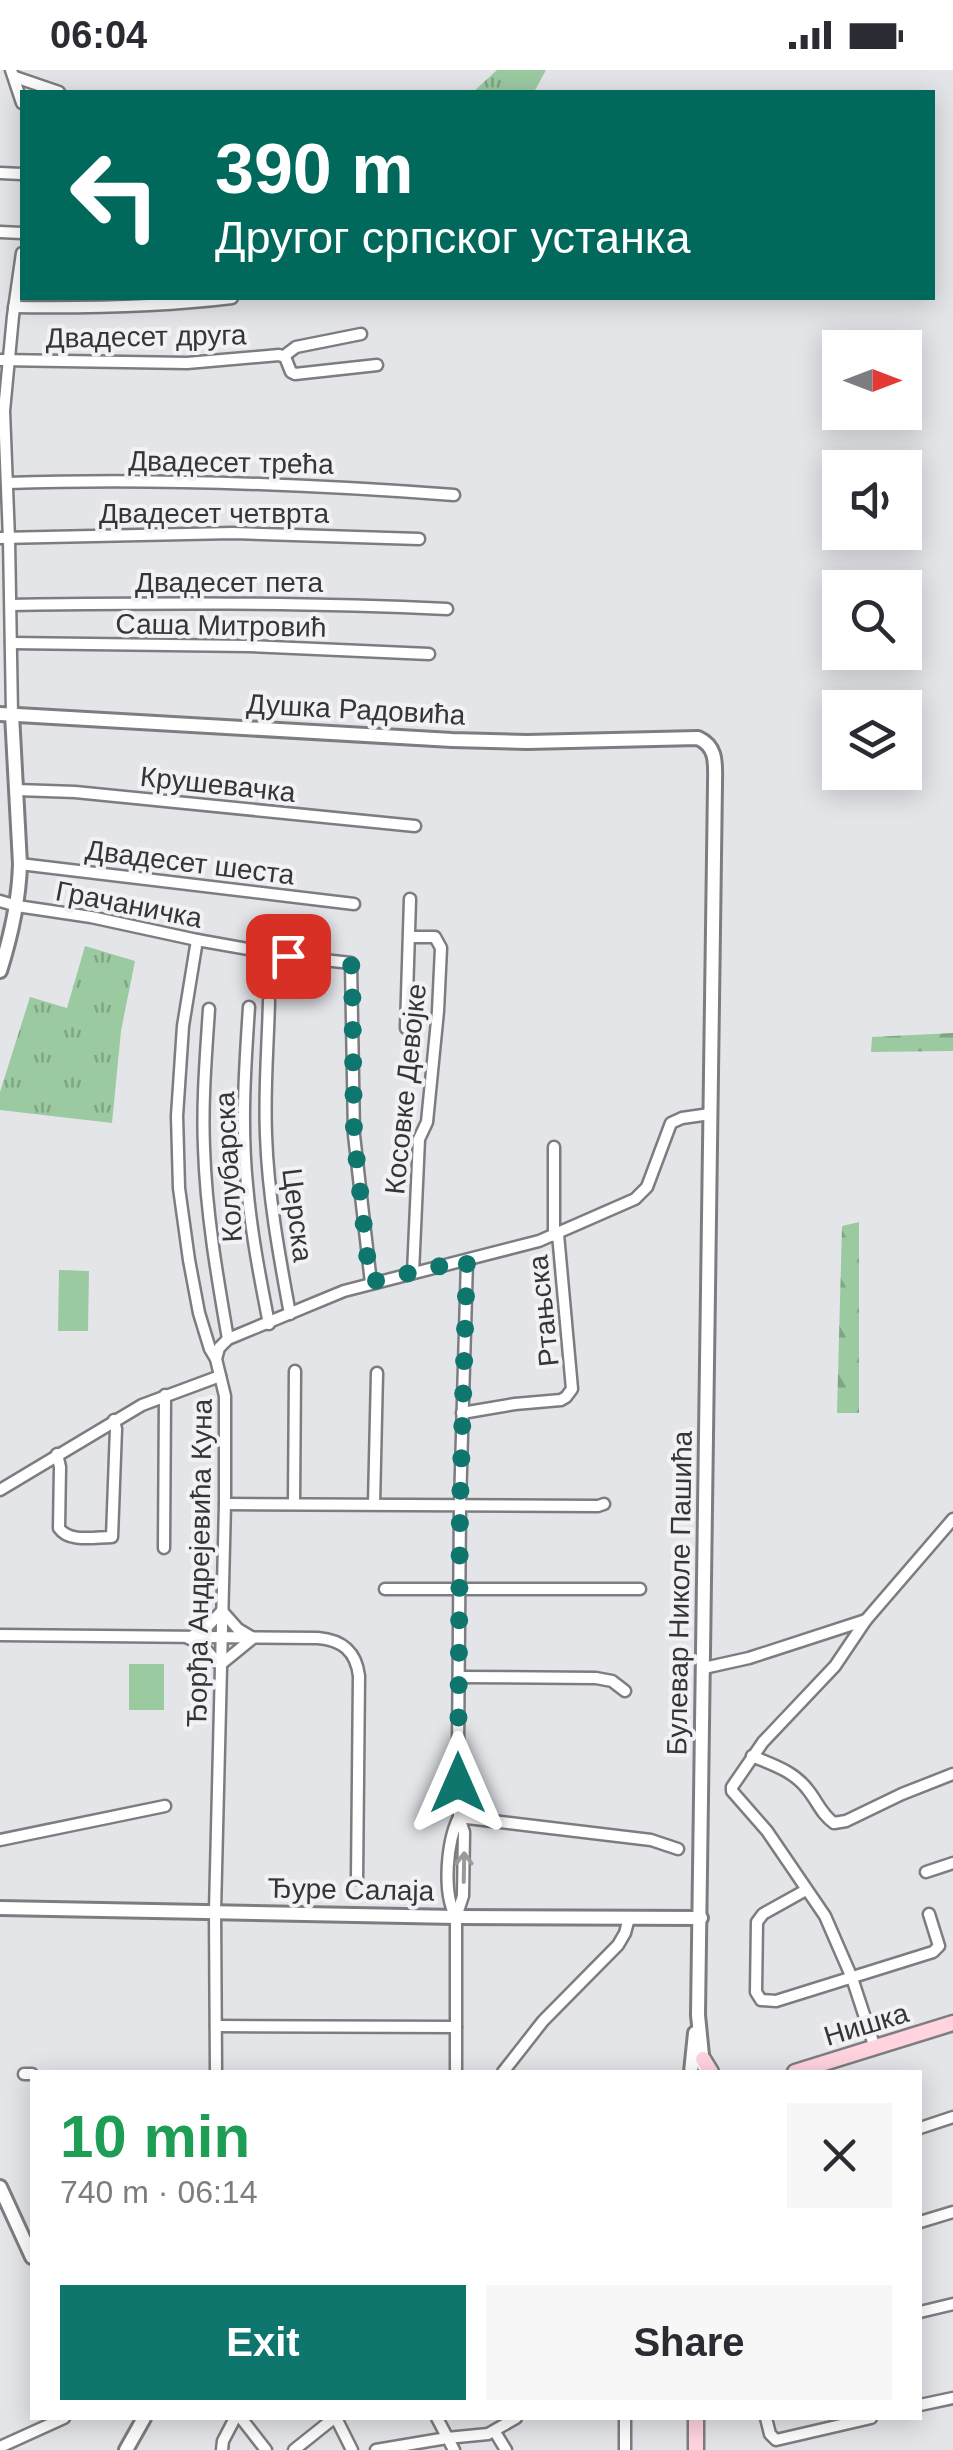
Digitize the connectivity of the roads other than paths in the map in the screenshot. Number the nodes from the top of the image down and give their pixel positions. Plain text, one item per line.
1 (13, 74) edge
2 (53, 90) edge
3 (20, 266) edge
4 (213, 300) edge
5 (13, 312) junction
6 (0, 314) edge
7 (361, 334) dead end
8 (284, 356) junction
9 (4, 360) edge
10 (378, 365) dead end
11 (2, 411) edge
12 (5, 479) edge
13 (454, 495) dead end
14 (5, 538) edge
15 (419, 539) dead end
16 (11, 605) junction
17 (447, 610) dead end
18 (5, 621) edge
19 (11, 643) junction
20 (429, 654) dead end
21 (6, 714) edge
22 (17, 790) junction
23 (415, 826) dead end
24 (20, 864) junction
25 (410, 899) dead end
26 (0, 901) edge
27 (354, 904) dead end
28 (17, 906) junction
29 (410, 937) junction
30 (197, 940) junction
31 (0, 971) edge
32 (269, 1001) dead end
33 (249, 1007) dead end
34 (208, 1008) dead end
35 (406, 1028) dead end
36 (710, 1074) joint
37 (710, 1114) junction
38 (554, 1147) dead end
39 (556, 1235) junction
40 (467, 1260) junction
41 (413, 1274) junction
42 (370, 1282) junction
43 (290, 1314) junction
44 (269, 1324) junction
45 (228, 1339) junction
46 (216, 1359) junction
47 (295, 1371) dead end
48 (376, 1373) dead end
49 (220, 1376) junction
50 (165, 1395) junction
51 (462, 1413) junction
52 (114, 1420) junction
53 (57, 1454) junction
54 (0, 1490) edge
55 (294, 1503) junction
56 (225, 1504) junction
57 (374, 1504) junction
58 (604, 1504) dead end
59 (460, 1506) junction
60 (953, 1520) edge
61 (164, 1548) dead end
62 (385, 1589) dead end
63 (460, 1589) junction
64 (640, 1589) dead end
65 (222, 1611) junction
66 (866, 1620) junction
67 (0, 1636) edge
68 (188, 1638) junction
69 (221, 1638) junction
70 (252, 1638) junction
71 (220, 1665) junction
72 (704, 1668) junction
73 (459, 1677) junction
74 (625, 1691) dead end
75 (752, 1756) junction
76 (953, 1774) edge
77 (165, 1806) dead end
78 (459, 1817) junction
79 (0, 1840) edge
80 (678, 1848) dead end
81 (953, 1863) edge
82 (926, 1872) dead end
83 (358, 1879) dead end
84 (806, 1890) junction
85 (0, 1908) edge
86 (216, 1911) junction
87 (929, 1914) dead end
88 (456, 1917) junction
89 (628, 1918) junction
90 (701, 1918) junction
91 (852, 1978) junction
92 (698, 2015) junction
93 (953, 2023) edge
94 (216, 2026) junction
95 (456, 2027) junction
96 (875, 2048) junction
97 (706, 2068) edge
98 (216, 2070) edge
99 (456, 2070) edge
100 (504, 2070) edge
101 (691, 2070) edge
102 (812, 2070) edge
103 (953, 2117) edge
104 (922, 2127) edge
105 (1, 2190) edge
106 (953, 2212) edge
107 (922, 2221) edge
108 (30, 2254) edge
109 (953, 2304) edge
110 (922, 2312) edge
111 (953, 2398) edge
112 (922, 2406) edge
113 (59, 2420) edge
114 (139, 2420) edge
115 (237, 2420) edge
116 (240, 2420) edge
117 (332, 2420) edge
118 (336, 2420) edge
119 (438, 2420) edge
120 (513, 2420) edge
121 (625, 2420) edge
122 (696, 2420) edge
123 (766, 2420) edge
124 (862, 2420) edge
125 (494, 2432) junction
126 (447, 2438) junction
127 (0, 2446) edge
128 (126, 2450) edge
129 (222, 2450) edge
130 (266, 2450) edge
131 (294, 2450) edge
132 (352, 2450) edge
133 (376, 2450) edge
134 (454, 2450) edge
135 (506, 2450) edge
136 (625, 2450) edge
137 (696, 2450) edge

1 - 2 street
3 - 5 street
4 - 5 street
5 - 6 street
5 - 9 street
7 - 8 street, Двадесет друга
8 - 9 street, Двадесет друга
8 - 10 street, Двадесет друга
9 - 11 street
11 - 12 street
12 - 13 street, Двадесет трећа
12 - 14 street
14 - 15 street, Двадесет четврта
14 - 16 street
16 - 17 street, Двадесет пета
16 - 18 street
18 - 19 street
19 - 20 street, Саша Митровић
19 - 21 street
21 - 22 street
21 - 36 street, Душка Радовића
22 - 23 street, Крушевачка
22 - 24 street
24 - 27 street, Двадесет шеста
24 - 28 street
25 - 29 street, Косовке Девојке
26 - 28 street, Грачаничка
28 - 30 street, Грачаничка
28 - 31 street
29 - 35 street, Косовке Девојке
29 - 41 street, Косовке Девојке
30 - 42 street, Грачаничка
30 - 46 street, Ђорђа Андрејевића Куна
32 - 43 street, Церска
33 - 44 street, Колубарска
34 - 45 street
36 - 37 street, Булевар Николе Пашића
37 - 39 street
37 - 72 street, Булевар Николе Пашића
38 - 39 street, Ртањска
39 - 40 street
39 - 51 street, Ртањска
40 - 41 street
40 - 51 street
41 - 42 street
42 - 43 street
43 - 44 street
44 - 45 street
45 - 46 street
46 - 49 street, Ђорђа Андрејевића Куна
47 - 55 street
48 - 57 street
49 - 50 street
49 - 56 street, Ђорђа Андрејевића Куна
50 - 52 street
50 - 61 street
51 - 59 street
52 - 53 street
52 - 53 street
53 - 54 street
55 - 56 street
55 - 57 street
56 - 65 street, Ђорђа Андрејевића Куна
57 - 59 street
58 - 59 street
59 - 63 street
60 - 66 street
62 - 63 street
63 - 64 street
63 - 73 street
65 - 68 street
65 - 69 street, Ђорђа Андрејевића Куна
65 - 70 street
66 - 72 street
66 - 75 street
67 - 68 street
68 - 69 street
68 - 71 street
69 - 70 street
69 - 71 street, Ђорђа Андрејевића Куна
70 - 71 street
70 - 83 street
71 - 86 street, Ђорђа Андрејевића Куна
72 - 90 street, Булевар Николе Пашића
73 - 74 street
73 - 78 street
75 - 76 street
75 - 84 street
77 - 79 street
78 - 80 street
78 - 88 street
81 - 82 street
84 - 91 street
84 - 91 street
85 - 86 street, Ђуре Салаја
86 - 88 street, Ђуре Салаја
86 - 94 street, Ђорђа Андрејевића Куна
87 - 91 street
88 - 89 street, Ђуре Салаја
88 - 95 street
89 - 90 street, Ђуре Салаја
89 - 100 street
90 - 92 street, Булевар Николе Пашића
91 - 96 street
92 - 97 street, Булевар Николе Пашића
92 - 101 street
93 - 96 main road, Нишка
94 - 95 street
94 - 98 street, Ђорђа Андрејевића Куна
95 - 99 street
96 - 102 main road, Нишка
103 - 104 street
105 - 108 street
106 - 107 street
109 - 110 street
111 - 112 street
113 - 127 street
114 - 128 street
115 - 129 street
116 - 130 street
117 - 131 street
118 - 132 street
119 - 126 street
120 - 125 street
121 - 136 street
122 - 137 main road
123 - 124 street
125 - 126 street
125 - 135 street
126 - 133 street
126 - 134 street

